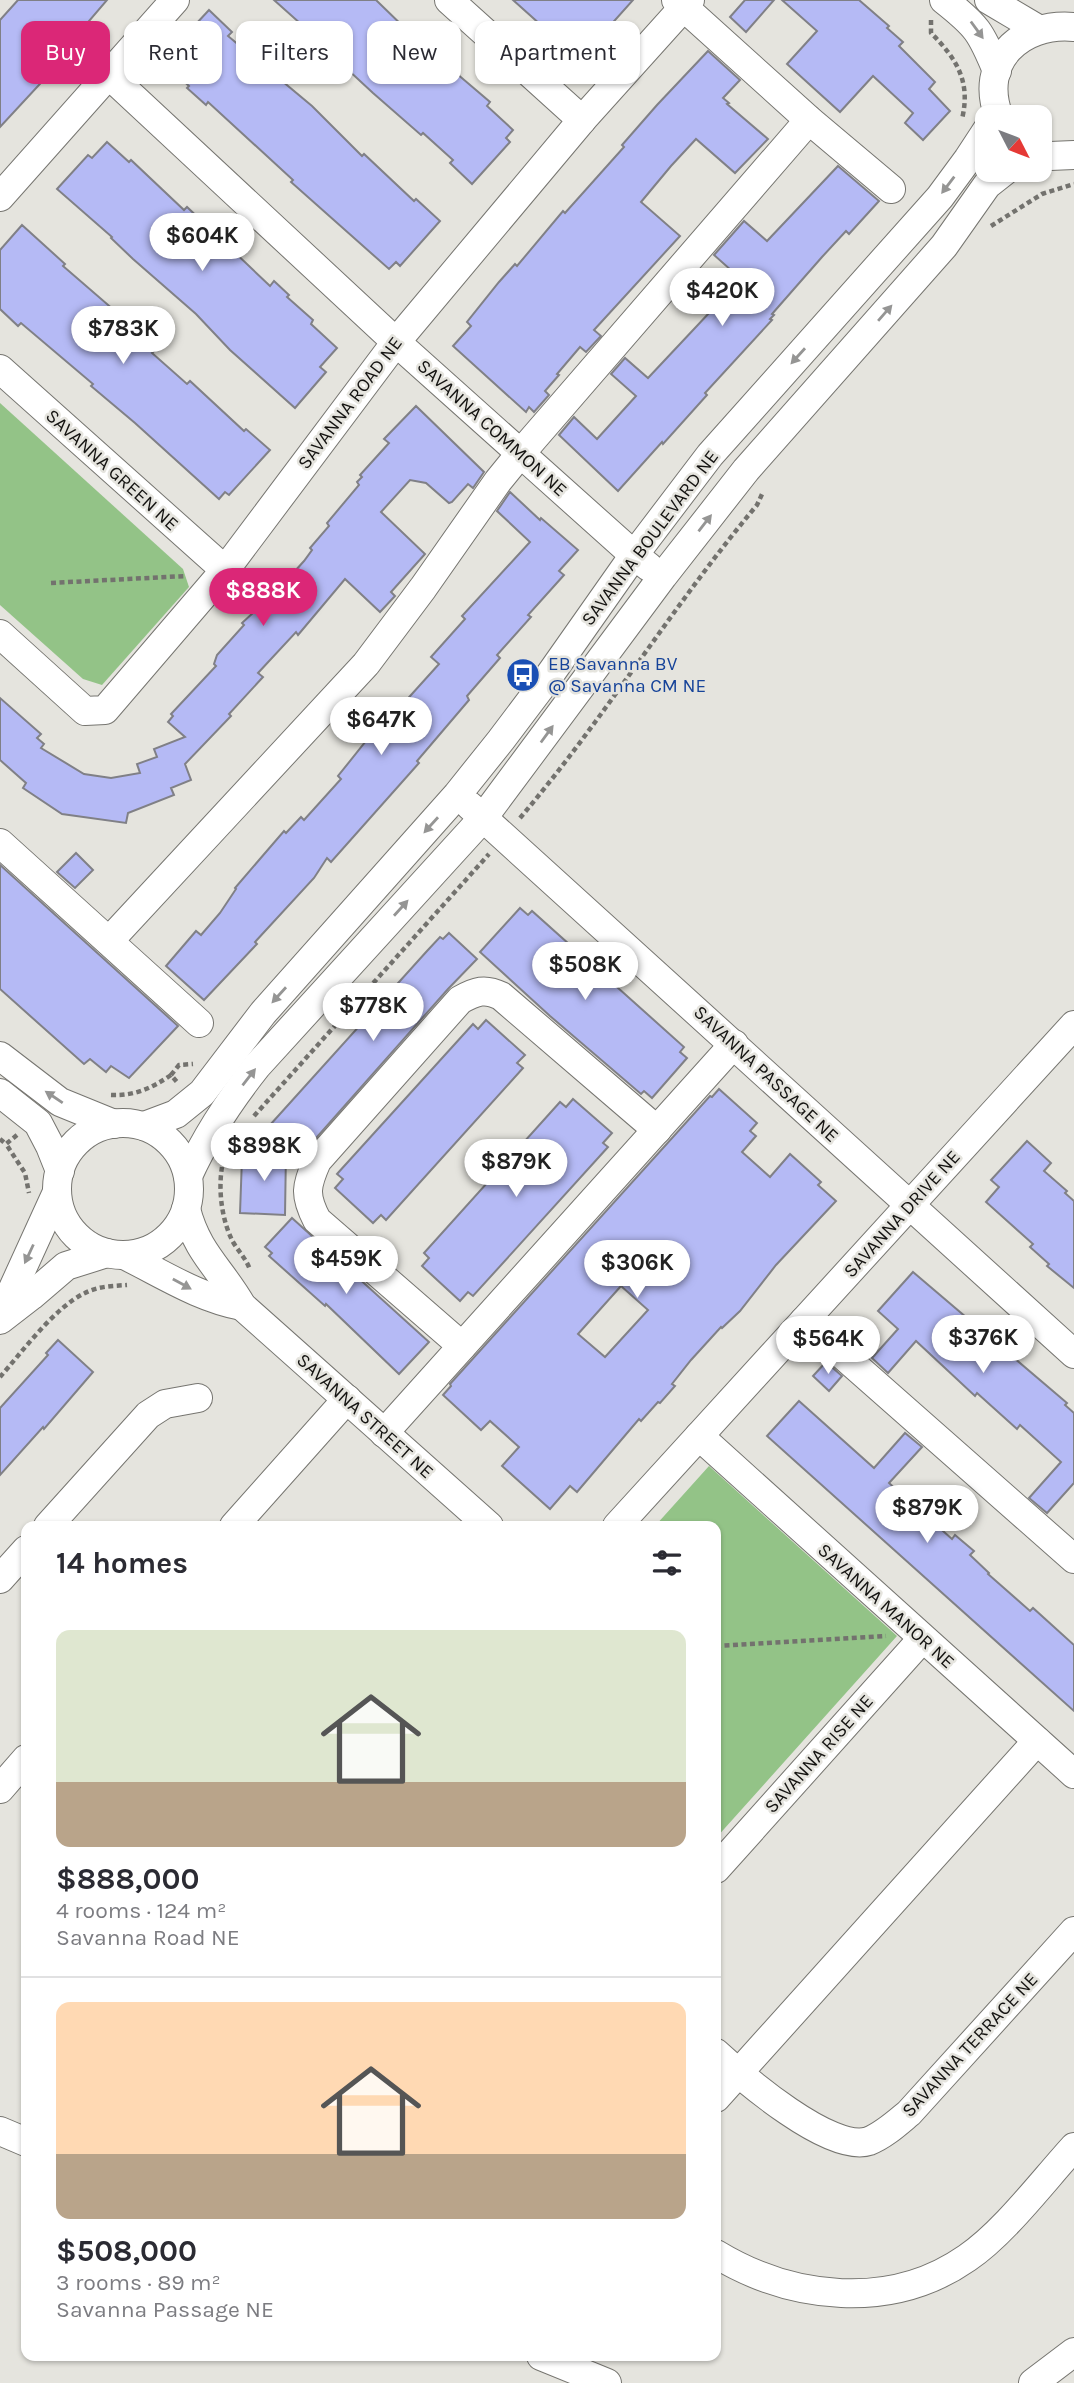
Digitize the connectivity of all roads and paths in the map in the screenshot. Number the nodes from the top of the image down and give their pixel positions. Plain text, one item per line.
1 (175, 0) edge
2 (449, 0) edge
3 (944, 0) edge
4 (989, 0) edge
5 (683, 2) edge
6 (1074, 27) edge
7 (1038, 29) junction
8 (931, 33) dead end
9 (110, 74) edge
10 (110, 76) edge
11 (101, 84) edge
12 (995, 101) edge
13 (582, 120) junction
14 (809, 120) junction
15 (974, 127) edge
16 (992, 182) edge
17 (1074, 184) edge
18 (891, 189) dead end
19 (0, 197) edge
20 (983, 231) dead end
21 (396, 342) junction
22 (0, 369) edge
23 (520, 454) junction
24 (764, 489) dead end
25 (634, 555) junction
26 (225, 570) junction
27 (188, 576) dead end
28 (663, 576) junction
29 (51, 583) dead end
30 (0, 634) edge
31 (457, 795) junction
32 (483, 818) junction
33 (504, 837) junction
34 (0, 843) edge
35 (109, 941) junction
36 (199, 1023) dead end
37 (1074, 1025) edge
38 (734, 1044) junction
39 (0, 1056) edge
40 (179, 1083) dead end
41 (0, 1093) edge
42 (109, 1094) dead end
43 (248, 1122) dead end
44 (114, 1124) junction
45 (144, 1126) junction
46 (26, 1128) dead end
47 (657, 1130) junction
48 (0, 1139) edge
49 (6, 1144) junction
50 (225, 1155) dead end
51 (188, 1177) junction
52 (58, 1181) junction
53 (29, 1204) dead end
54 (909, 1206) junction
55 (186, 1209) junction
56 (116, 1254) junction
57 (250, 1267) dead end
58 (138, 1287) dead end
59 (242, 1306) junction
60 (0, 1318) edge
61 (804, 1321) junction
62 (462, 1346) junction
63 (1074, 1354) edge
64 (0, 1377) edge
65 (198, 1398) dead end
66 (347, 1399) junction
67 (384, 1433) junction
68 (699, 1436) junction
69 (53, 1521) edge
70 (238, 1521) edge
71 (483, 1521) edge
72 (622, 1521) edge
73 (21, 1556) edge
74 (1074, 1559) edge
75 (0, 1579) edge
76 (910, 1637) junction
77 (721, 1646) edge
78 (1037, 1741) junction
79 (21, 1765) edge
80 (1074, 1774) edge
81 (0, 1789) edge
82 (721, 1863) edge
83 (1074, 1931) edge
84 (721, 2058) edge
85 (738, 2073) junction
86 (721, 2092) edge
87 (0, 2132) edge
88 (21, 2140) edge
89 (1074, 2147) edge
90 (721, 2257) edge
91 (1074, 2351) edge
92 (553, 2361) edge
93 (607, 2383) edge
94 (1033, 2383) edge

1 - 9 street
2 - 13 street
3 -> 12 street
4 - 7 street
5 - 13 street, SAVANNA ROAD NE
5 - 14 street
6 - 7 street
7 - 12 street
8 - 15 path
10 - 21 street, SAVANNA COMMON NE
11 - 19 street
13 - 21 street, SAVANNA ROAD NE
14 - 18 street
14 - 23 street
15 -> 25 street, SAVANNA BOULEVARD NE
28 -> 16 street, SAVANNA BOULEVARD NE
17 - 20 path
21 - 23 street, SAVANNA COMMON NE
21 - 26 street, SAVANNA ROAD NE
22 - 26 street, SAVANNA GREEN NE
23 - 25 street, SAVANNA COMMON NE
23 - 35 street
24 - 33 path
25 - 28 street, SAVANNA COMMON NE
25 - 31 street, SAVANNA BOULEVARD NE
26 - 30 street, SAVANNA ROAD NE
27 - 29 path
32 -> 28 street, SAVANNA BOULEVARD NE
31 - 32 street, SAVANNA PASSAGE NE
31 -> 45 street, SAVANNA BOULEVARD NE
32 - 33 street, SAVANNA PASSAGE NE
51 -> 32 street, SAVANNA BOULEVARD NE
33 - 38 street, SAVANNA PASSAGE NE
33 - 43 path
34 - 35 street
35 - 36 street
37 - 54 street, SAVANNA DRIVE NE
38 - 47 street
38 - 54 street, SAVANNA PASSAGE NE
44 -> 39 street
40 - 42 path
41 - 52 street
44 - 45 street
44 - 52 street
45 - 51 street
46 - 49 path
47 - 62 street
47 - 62 street
48 - 49 path
49 - 53 path
50 - 57 path
51 - 55 street
52 - 56 street
52 -> 60 street
54 - 61 street, SAVANNA DRIVE NE
54 - 63 street, SAVANNA PASSAGE NE
55 - 56 street
55 - 59 street, SAVANNA STREET NE
56 -> 59 street, SAVANNA STREET NE
56 - 60 street
58 - 64 path
59 - 66 street, SAVANNA STREET NE
61 - 68 street, SAVANNA DRIVE NE
61 - 74 street
62 - 67 street
65 - 69 street
66 - 67 street, SAVANNA STREET NE
66 - 70 street
67 - 71 street, SAVANNA STREET NE
68 - 72 street, SAVANNA DRIVE NE
68 - 76 street, SAVANNA MANOR NE
73 - 75 street
76 - 77 path
76 - 78 street, SAVANNA MANOR NE
76 - 82 street, SAVANNA RISE NE
78 - 80 street, SAVANNA MANOR NE
78 - 85 street
79 - 81 street
83 - 85 street, SAVANNA TERRACE NE
84 - 85 street, SAVANNA TERRACE NE
85 - 86 street
87 - 88 street
89 - 90 street
91 - 94 street
92 - 93 street

